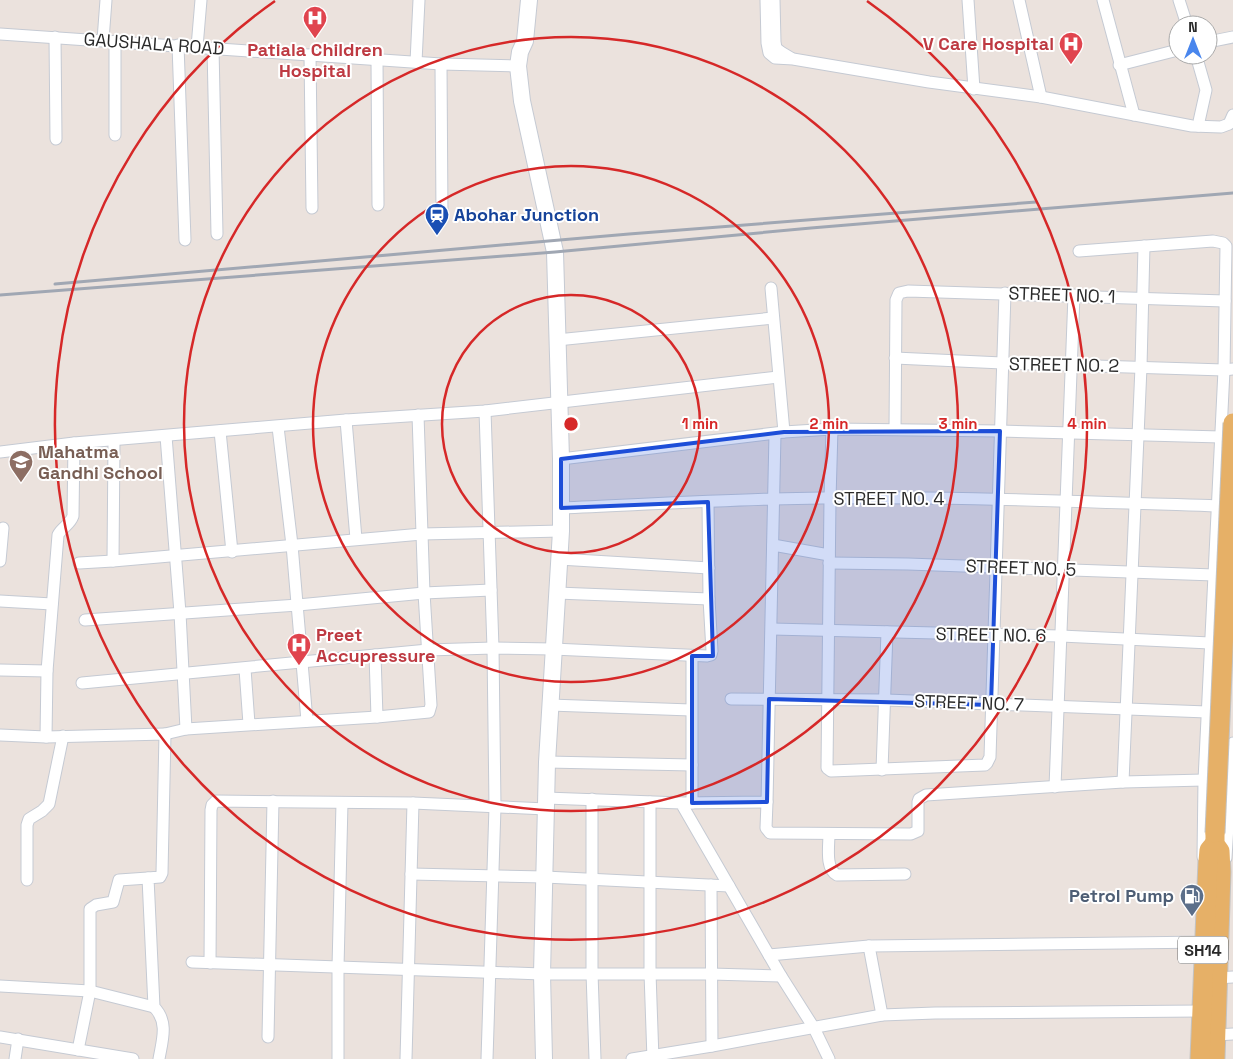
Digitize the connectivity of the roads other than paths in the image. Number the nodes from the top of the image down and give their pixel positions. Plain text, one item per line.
1 (106, 0) edge
2 (201, 0) edge
3 (419, 0) edge
4 (520, 0) edge
5 (529, 0) edge
6 (766, 0) edge
7 (774, 0) edge
8 (968, 0) edge
9 (1020, 0) edge
10 (1102, 0) edge
11 (1179, 0) edge
12 (1184, 15) edge
13 (0, 34) edge
14 (55, 37) junction
15 (1233, 37) edge
16 (102, 40) junction
17 (1218, 40) edge
18 (115, 41) junction
19 (178, 45) junction
20 (197, 47) junction
21 (213, 48) junction
22 (1168, 53) edge
23 (310, 55) junction
24 (519, 59) junction
25 (793, 59) junction
26 (377, 60) junction
27 (416, 62) junction
28 (441, 64) junction
29 (1119, 65) junction
30 (1199, 65) edge
31 (974, 89) junction
32 (1041, 97) junction
33 (1134, 116) junction
34 (1232, 122) edge
35 (1198, 126) junction
36 (115, 135) dead end
37 (56, 139) dead end
38 (378, 205) dead end
39 (312, 208) dead end
40 (442, 217) dead end
41 (218, 234) dead end
42 (185, 240) dead end
43 (1144, 246) junction
44 (1079, 251) dead end
45 (771, 288) dead end
46 (1006, 293) junction
47 (1074, 295) junction
48 (1142, 298) junction
49 (1225, 301) junction
50 (773, 318) junction
51 (557, 340) junction
52 (895, 358) junction
53 (1002, 363) junction
54 (1072, 365) junction
55 (1141, 367) junction
56 (1228, 369) edge
57 (778, 377) junction
58 (560, 402) junction
59 (485, 411) junction
60 (418, 415) junction
61 (346, 420) junction
62 (278, 427) junction
63 (832, 429) junction
64 (896, 429) junction
65 (1227, 430) edge
66 (1000, 431) junction
67 (220, 432) junction
68 (1070, 432) junction
69 (779, 433) junction
70 (1137, 434) junction
71 (1233, 434) edge
72 (166, 436) junction
73 (114, 440) junction
74 (74, 443) junction
75 (1, 448) edge
76 (561, 460) junction
77 (774, 499) junction
78 (830, 499) junction
79 (999, 500) junction
80 (1067, 501) junction
81 (708, 502) junction
82 (1134, 503) junction
83 (1217, 506) junction
84 (561, 508) junction
85 (3, 528) dead end
86 (561, 531) junction
87 (490, 532) junction
88 (422, 534) junction
89 (356, 539) junction
90 (292, 546) junction
91 (773, 546) junction
92 (232, 552) junction
93 (174, 556) junction
94 (559, 559) junction
95 (829, 559) junction
96 (113, 561) junction
97 (0, 562) edge
98 (79, 563) dead end
99 (996, 567) junction
100 (709, 568) junction
101 (1064, 570) junction
102 (1131, 572) junction
103 (1214, 576) junction
104 (491, 590) junction
105 (424, 593) junction
106 (557, 593) junction
107 (709, 598) junction
108 (0, 601) edge
109 (52, 604) junction
110 (298, 605) junction
111 (180, 613) junction
112 (85, 620) dead end
113 (772, 630) junction
114 (830, 631) junction
115 (887, 632) junction
116 (993, 634) junction
117 (1061, 636) junction
118 (1129, 640) junction
119 (1210, 643) junction
120 (493, 648) junction
121 (553, 649) junction
122 (428, 650) junction
123 (375, 655) junction
124 (692, 656) junction
125 (303, 663) junction
126 (245, 669) junction
127 (0, 670) edge
128 (47, 671) junction
129 (184, 675) junction
130 (82, 683) dead end
131 (732, 699) dead end
132 (770, 699) junction
133 (828, 700) junction
134 (886, 700) junction
135 (550, 704) junction
136 (992, 705) junction
137 (1058, 706) junction
138 (1126, 709) junction
139 (691, 710) junction
140 (1207, 712) junction
141 (377, 717) junction
142 (307, 721) junction
143 (249, 724) junction
144 (186, 729) junction
145 (165, 734) junction
146 (0, 735) edge
147 (63, 736) junction
148 (46, 737) junction
149 (1233, 743) edge
150 (547, 762) junction
151 (692, 765) junction
152 (882, 770) junction
153 (1204, 780) junction
154 (1123, 782) junction
155 (1232, 784) edge
156 (1055, 787) junction
157 (592, 799) junction
158 (273, 801) junction
159 (650, 802) junction
160 (767, 802) junction
161 (342, 803) junction
162 (413, 803) junction
163 (546, 803) junction
164 (687, 803) junction
165 (495, 807) junction
166 (829, 834) junction
167 (1214, 872) junction
168 (411, 874) junction
169 (905, 874) dead end
170 (492, 876) junction
171 (545, 877) junction
172 (148, 878) junction
173 (593, 879) junction
174 (26, 880) dead end
175 (650, 882) junction
176 (711, 885) junction
177 (729, 886) junction
178 (1211, 942) junction
179 (869, 946) junction
180 (769, 955) junction
181 (192, 962) dead end
182 (210, 963) junction
183 (269, 965) junction
184 (338, 967) junction
185 (408, 970) junction
186 (489, 973) junction
187 (592, 973) junction
188 (650, 973) junction
189 (542, 974) junction
190 (711, 974) junction
191 (781, 976) junction
192 (1225, 977) edge
193 (0, 986) edge
194 (90, 991) junction
195 (154, 1007) junction
196 (1201, 1011) junction
197 (882, 1015) junction
198 (814, 1028) junction
199 (1224, 1035) edge
200 (0, 1036) edge
201 (268, 1037) dead end
202 (18, 1039) junction
203 (712, 1046) junction
204 (78, 1050) junction
205 (653, 1058) edge
206 (15, 1059) edge
207 (133, 1059) edge
208 (160, 1059) edge
209 (338, 1059) edge
210 (406, 1059) edge
211 (487, 1059) edge
212 (544, 1059) edge
213 (595, 1059) edge
214 (632, 1059) edge
215 (829, 1059) edge
216 (1200, 1059) edge
217 (1216, 1059) edge

1 - 16 street
2 - 20 street
3 - 27 street
4 - 24 main road
5 - 24 main road
6 - 25 street
7 - 25 street
8 - 31 street
9 - 32 street
10 - 29 street
11 - 12 street
13 - 14 street, GAUSHALA ROAD
14 - 16 street, GAUSHALA ROAD
14 - 37 street
15 - 17 street
16 - 18 street, GAUSHALA ROAD
18 - 19 street, GAUSHALA ROAD
18 - 36 street
19 - 20 street, GAUSHALA ROAD
19 - 42 street
20 - 21 street, GAUSHALA ROAD
21 - 23 street, GAUSHALA ROAD
21 - 41 street
22 - 29 street
23 - 26 street, GAUSHALA ROAD
23 - 39 street
24 - 28 street, GAUSHALA ROAD
24 - 51 main road
25 - 31 street
26 - 27 street, GAUSHALA ROAD
26 - 38 street
27 - 28 street, GAUSHALA ROAD
28 - 40 street
29 - 33 street
30 - 35 street
31 - 32 street
32 - 33 street
33 - 35 street
34 - 35 street
43 - 44 street
43 - 48 street
43 - 49 street
45 - 50 street
46 - 47 street, STREET NO. 1
46 - 52 street, STREET NO. 1
46 - 53 street
47 - 48 street, STREET NO. 1
47 - 54 street
48 - 49 street, STREET NO. 1
48 - 55 street
49 - 56 street
50 - 51 street
50 - 57 street
51 - 58 main road
52 - 53 street, STREET NO. 2
52 - 64 street
53 - 54 street, STREET NO. 2
53 - 66 street
54 - 55 street, STREET NO. 2
54 - 68 street
55 - 56 street, STREET NO. 2
55 - 70 street
56 - 65 street
57 - 58 street
57 - 69 street
58 - 59 street
58 - 76 main road
59 - 60 street
59 - 87 street
60 - 61 street
60 - 88 street
61 - 62 street
61 - 89 street
62 - 67 street
62 - 90 street
63 - 64 street
63 - 69 street
63 - 78 street
64 - 66 street
65 - 70 street
65 - 71 street
65 - 83 street
65 - 167 main road, SH14, bridge
66 - 68 street
66 - 79 street
67 - 72 street
67 - 92 street
68 - 70 street
68 - 80 street
69 - 76 street
69 - 77 street
70 - 82 street
72 - 73 street
72 - 93 street
73 - 74 street
73 - 96 street
74 - 75 street
74 - 109 street
76 - 84 main road
77 - 78 street, STREET NO. 4
77 - 81 street, STREET NO. 4
77 - 91 street
78 - 79 street, STREET NO. 4
78 - 95 street
79 - 80 street, STREET NO. 4
79 - 99 street
80 - 82 street, STREET NO. 4
80 - 101 street
81 - 84 street, STREET NO. 4
81 - 100 street
82 - 83 street, STREET NO. 4
82 - 102 street
83 - 103 street
84 - 86 main road
85 - 97 street
86 - 87 street
86 - 94 main road
87 - 88 street
87 - 104 street
88 - 89 street
88 - 105 street
89 - 90 street
90 - 92 street
90 - 110 street
91 - 95 street, STREET NO. 5
91 - 113 street
92 - 93 street
93 - 96 street
93 - 111 street
94 - 100 street
94 - 106 main road
95 - 99 street, STREET NO. 5
95 - 114 street
96 - 98 street
99 - 101 street, STREET NO. 5
99 - 116 street
100 - 107 street
101 - 102 street, STREET NO. 5
101 - 117 street
102 - 103 street, STREET NO. 5
102 - 118 street
103 - 119 street
104 - 105 street
104 - 120 street
105 - 110 street
105 - 122 street
106 - 107 street
106 - 121 main road
107 - 124 street
108 - 109 street
109 - 128 street
110 - 111 street
110 - 125 street
111 - 112 street
111 - 129 street
113 - 114 street, STREET NO. 6
113 - 132 street
114 - 115 street, STREET NO. 6
114 - 133 street
115 - 116 street, STREET NO. 6
115 - 134 street
116 - 117 street, STREET NO. 6
116 - 136 street
117 - 118 street, STREET NO. 6
117 - 137 street
118 - 119 street, STREET NO. 6
118 - 138 street
119 - 140 street
120 - 121 street
120 - 122 street
120 - 165 street
121 - 124 street
121 - 135 main road
122 - 123 street
122 - 141 street
123 - 125 street
123 - 141 street
124 - 139 street
125 - 126 street
125 - 142 street
126 - 129 street
126 - 143 street
127 - 128 street
128 - 148 street
129 - 130 street
129 - 144 street
131 - 132 street, STREET NO. 7
132 - 133 street, STREET NO. 7
132 - 160 street
133 - 134 street, STREET NO. 7
133 - 152 street
134 - 136 street, STREET NO. 7
134 - 152 street
135 - 139 street
135 - 150 main road
136 - 137 street, STREET NO. 7
136 - 152 street
137 - 138 street, STREET NO. 7
137 - 156 street
138 - 140 street, STREET NO. 7
138 - 154 street
139 - 151 street
140 - 153 street
141 - 142 street
142 - 143 street
143 - 144 street
144 - 145 street
145 - 147 street
145 - 172 street
146 - 148 street
147 - 148 street
147 - 174 street
149 - 155 street
150 - 151 street
150 - 163 main road
151 - 164 street
153 - 154 street
153 - 167 street
154 - 156 street
155 - 167 street
156 - 166 street
157 - 159 street
157 - 163 street
157 - 173 street
158 - 161 street
158 - 182 street
158 - 183 street
159 - 164 street
159 - 175 street
160 - 164 street
160 - 166 street
161 - 162 street
161 - 184 street
162 - 165 street
162 - 168 street
163 - 165 street
163 - 171 main road
164 - 177 street
165 - 170 street
166 - 169 street
167 - 178 main road, SH14
168 - 170 street
168 - 185 street
170 - 171 street
170 - 186 street
171 - 173 street
171 - 189 main road
172 - 194 street
172 - 195 street
173 - 175 street
173 - 187 street
175 - 176 street
175 - 188 street
176 - 177 street
176 - 190 street
177 - 180 street
178 - 179 street
178 - 192 main road, SH14
178 - 196 main road, SH14
179 - 180 street
179 - 197 street
180 - 191 street
181 - 182 street
182 - 183 street
183 - 184 street
183 - 201 street
184 - 185 street
184 - 209 street
185 - 186 street
185 - 210 street
186 - 189 street
186 - 211 street
187 - 188 street
187 - 189 street
187 - 213 street
188 - 190 street
188 - 205 street
189 - 212 main road
190 - 191 street
190 - 203 street
191 - 198 street
192 - 199 main road, SH14
193 - 194 street
194 - 195 street
194 - 204 street
195 - 208 street
196 - 197 street
196 - 216 main road, SH14
197 - 198 street
198 - 203 street
198 - 215 street
199 - 217 main road, SH14
200 - 202 street
202 - 204 street
202 - 206 street
203 - 205 street
204 - 207 street
205 - 214 street

